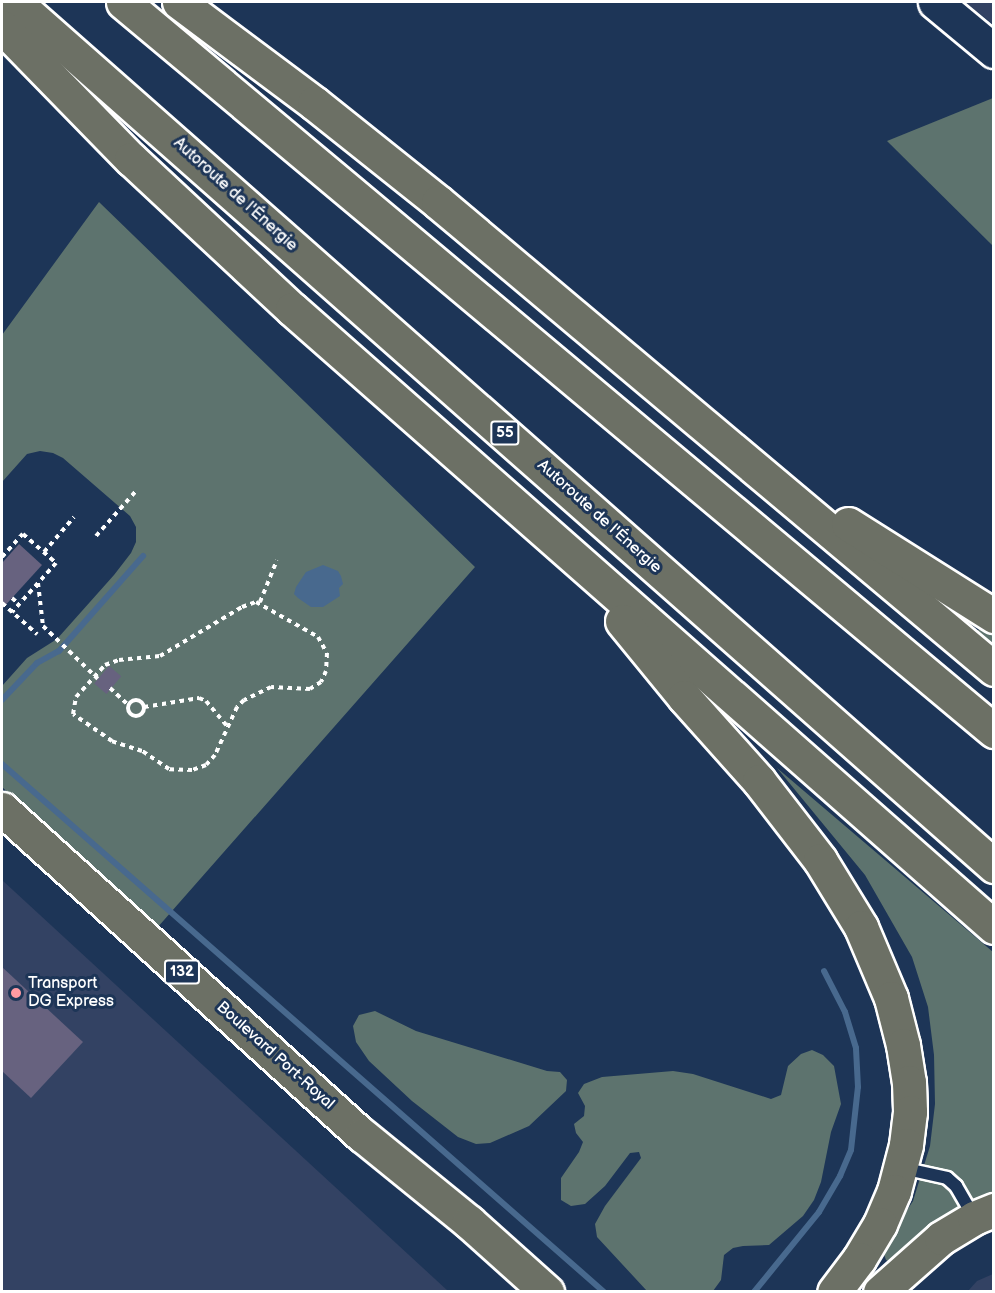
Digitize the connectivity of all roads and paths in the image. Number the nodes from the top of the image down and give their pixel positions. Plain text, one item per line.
1 (15, 2) edge
2 (123, 2) edge
3 (179, 2) edge
4 (935, 2) edge
5 (2, 27) edge
6 (993, 51) edge
7 (744, 460) junction
8 (135, 492) dead end
9 (74, 517) dead end
10 (96, 536) dead end
11 (564, 549) junction
12 (44, 552) junction
13 (2, 557) edge
14 (277, 560) dead end
15 (38, 584) junction
16 (12, 598) dead end
17 (260, 602) junction
18 (2, 603) edge
19 (19, 604) junction
20 (12, 612) junction
21 (993, 616) edge
22 (37, 634) dead end
23 (993, 669) edge
24 (96, 677) junction
25 (110, 688) dead end
26 (128, 705) junction
27 (144, 707) junction
28 (228, 727) junction
29 (993, 731) edge
30 (2, 809) edge
31 (993, 866) edge
32 (993, 927) edge
33 (362, 1135) junction
34 (901, 1168) junction
35 (984, 1214) edge
36 (517, 1292) edge
37 (547, 1292) edge
38 (834, 1292) edge
39 (880, 1292) edge

1 - 31 main road, Autoroute de l'Énergie / 55
2 - 29 main road
3 - 7 main road
4 - 6 street
5 - 11 main road
7 - 21 main road
7 - 23 main road
8 - 10 path
9 - 12 path
11 - 32 main road
11 - 34 main road
12 - 13 path
12 - 15 path
14 - 17 path
15 - 19 path
15 - 24 path
16 - 19 path
17 - 24 path
17 - 28 path
18 - 20 path
19 - 20 path
20 - 22 path
24 - 28 path
25 - 26 path
26 - 27 path
26 - 27 path
27 - 28 path
30 - 33 main road, Boulevard Port-Royal / 132
33 - 36 main road, Boulevard Port-Royal / 132
33 - 37 main road, Boulevard Port-Royal / 132
34 - 35 lane
34 - 38 main road
35 - 39 main road

